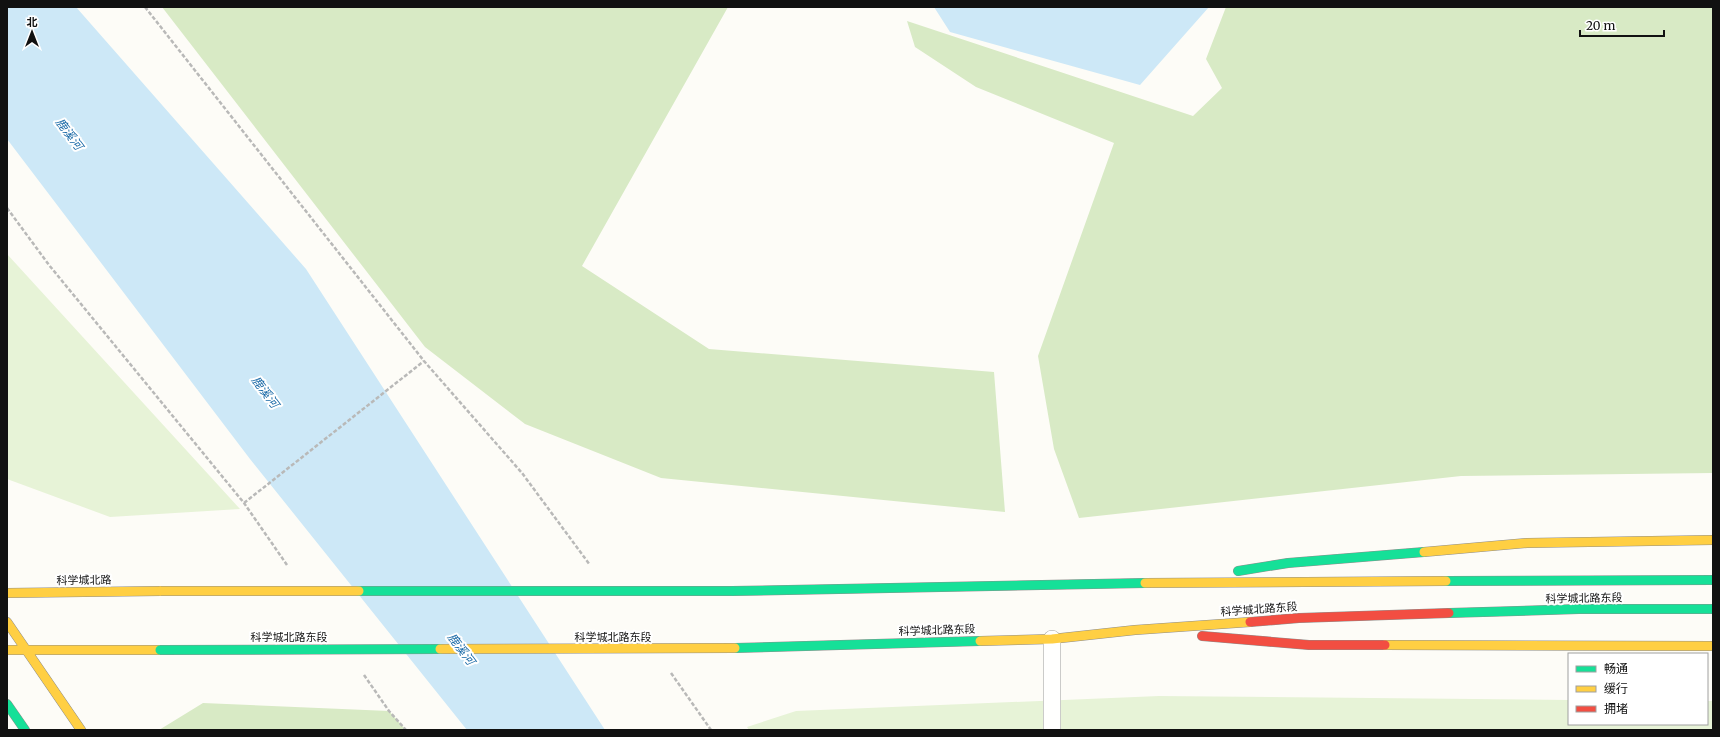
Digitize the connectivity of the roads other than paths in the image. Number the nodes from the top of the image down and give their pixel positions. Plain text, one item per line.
1 (1713, 540) edge
2 (1713, 580) edge
3 (1175, 582) junction
4 (161, 591) joint
5 (7, 594) edge
6 (1713, 609) edge
7 (7, 622) edge
8 (1135, 630) junction
9 (1052, 638) junction
10 (1713, 646) edge
11 (7, 650) edge
12 (26, 650) junction
13 (7, 704) edge
14 (25, 730) edge
15 (81, 730) edge
16 (1052, 730) edge

1 - 3 main road
2 - 3 main road, 科学城北路东段
3 - 4 main road, 科学城北路东段, bridge
4 - 5 main road, 科学城北路
6 - 8 main road, 科学城北路东段
7 - 12 main road
8 - 9 main road, 科学城北路东段
8 - 10 main road
9 - 12 main road, 科学城北路东段, bridge
9 - 16 lane
11 - 12 main road
12 - 15 main road
13 - 14 main road

